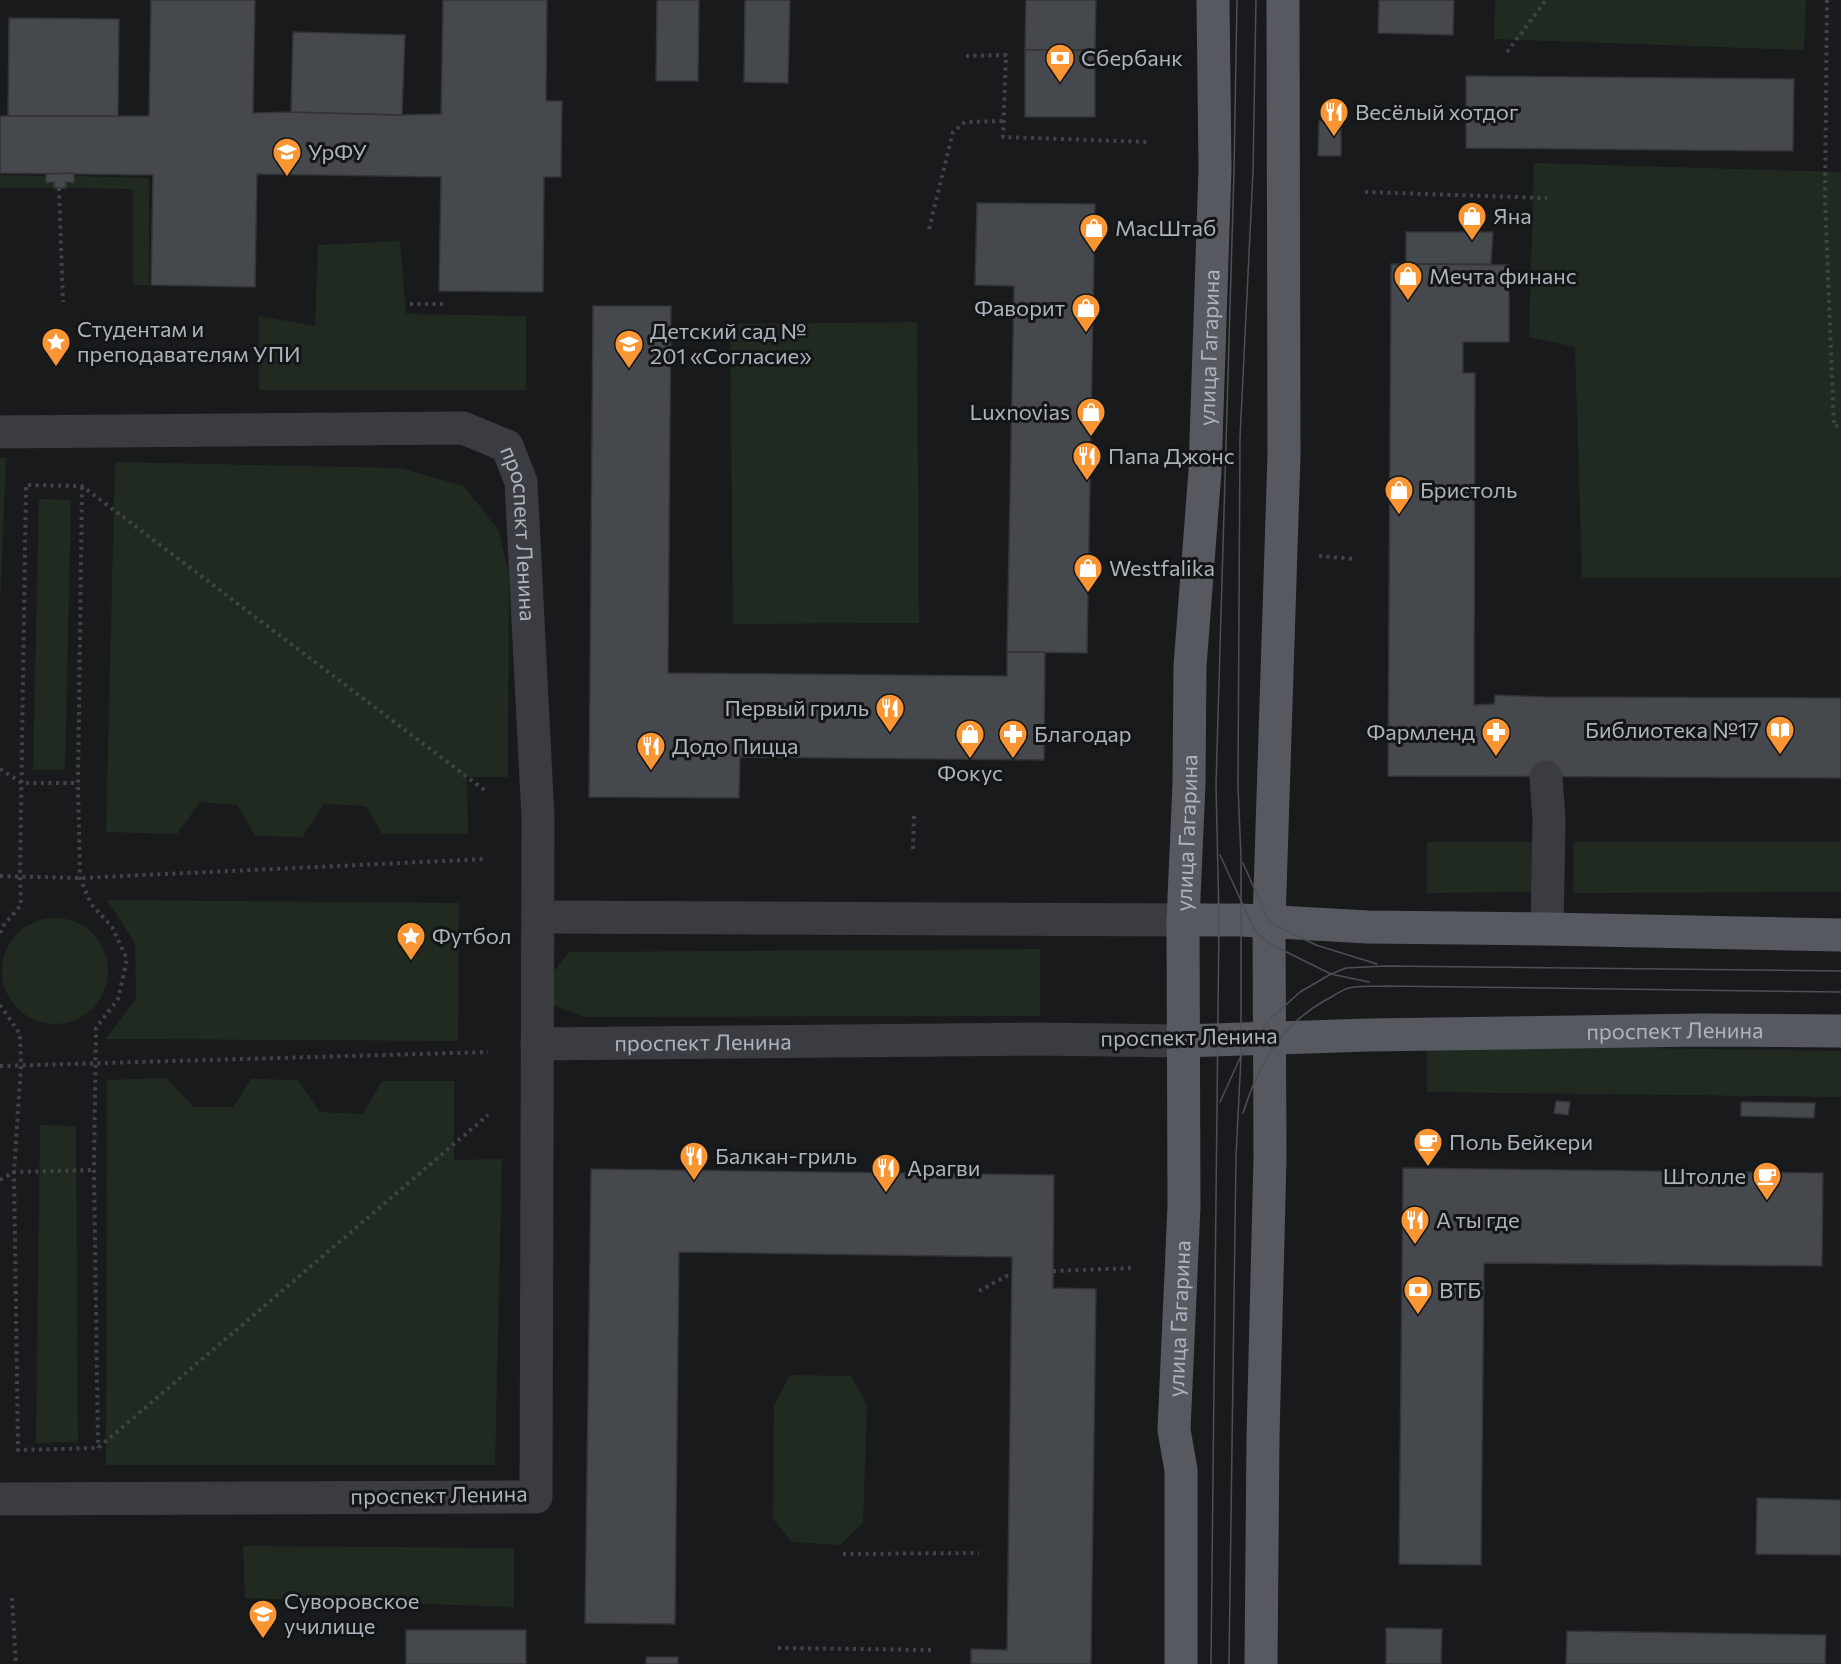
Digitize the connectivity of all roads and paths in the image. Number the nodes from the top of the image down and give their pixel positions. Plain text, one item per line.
1 (1213, 0) edge
2 (1283, 0) edge
3 (1546, 0) edge
4 (1827, 0) edge
5 (1507, 52) dead end
6 (966, 56) dead end
7 (1004, 121) junction
8 (1148, 142) dead end
9 (59, 188) dead end
10 (1365, 192) dead end
11 (1547, 198) dead end
12 (929, 229) dead end
13 (63, 302) dead end
14 (410, 304) dead end
15 (445, 304) dead end
16 (1841, 426) edge
17 (0, 432) edge
18 (82, 486) junction
19 (1319, 556) dead end
20 (1356, 559) dead end
21 (0, 769) edge
22 (1545, 777) dead end
23 (22, 783) junction
24 (78, 783) junction
25 (487, 792) dead end
26 (914, 815) dead end
27 (913, 849) dead end
28 (487, 859) dead end
29 (0, 876) edge
30 (20, 876) junction
31 (80, 878) junction
32 (538, 917) junction
33 (1183, 920) junction
34 (1269, 922) junction
35 (1547, 929) junction
36 (0, 933) edge
37 (1841, 935) edge
38 (0, 1005) edge
39 (1841, 1031) edge
40 (1271, 1037) junction
41 (1183, 1041) junction
42 (537, 1044) junction
43 (488, 1052) dead end
44 (95, 1063) junction
45 (0, 1066) edge
46 (21, 1066) junction
47 (488, 1115) dead end
48 (94, 1170) junction
49 (14, 1172) junction
50 (0, 1180) edge
51 (1133, 1268) dead end
52 (1053, 1271) dead end
53 (1012, 1273) dead end
54 (979, 1291) dead end
55 (98, 1448) junction
56 (0, 1499) edge
57 (979, 1553) dead end
58 (843, 1554) dead end
59 (12, 1598) dead end
60 (778, 1648) dead end
61 (934, 1650) dead end
62 (16, 1664) edge
63 (1181, 1664) edge
64 (1261, 1664) edge

1 - 33 main road, улица Гагарина
2 - 34 main road
3 - 5 path
4 - 16 path
6 - 7 path
7 - 8 path
7 - 12 path
9 - 13 path
10 - 11 path
14 - 15 path
17 - 32 street, проспект Ленина
18 - 23 path
18 - 24 path
18 - 25 path
19 - 20 path
21 - 23 path
22 - 35 street
23 - 24 path
23 - 30 path
24 - 31 path
26 - 27 path
28 - 31 path
29 - 30 path
30 - 31 path
30 - 36 path
31 - 44 path
32 - 33 street
32 - 42 street, проспект Ленина
33 - 34 main road
33 - 41 main road, улица Гагарина
34 - 35 main road
34 - 40 main road
35 - 37 main road
38 - 46 path
39 - 40 main road, проспект Ленина
40 - 41 main road, проспект Ленина
40 - 64 main road
41 - 42 street, проспект Ленина
41 - 63 main road, улица Гагарина
42 - 56 street, проспект Ленина
43 - 44 path
44 - 46 path
44 - 48 path
45 - 46 path
46 - 49 path
47 - 55 path
48 - 49 path
48 - 55 path
49 - 50 path
49 - 55 path
51 - 52 path
53 - 54 path
57 - 58 path
59 - 62 path
60 - 61 path

